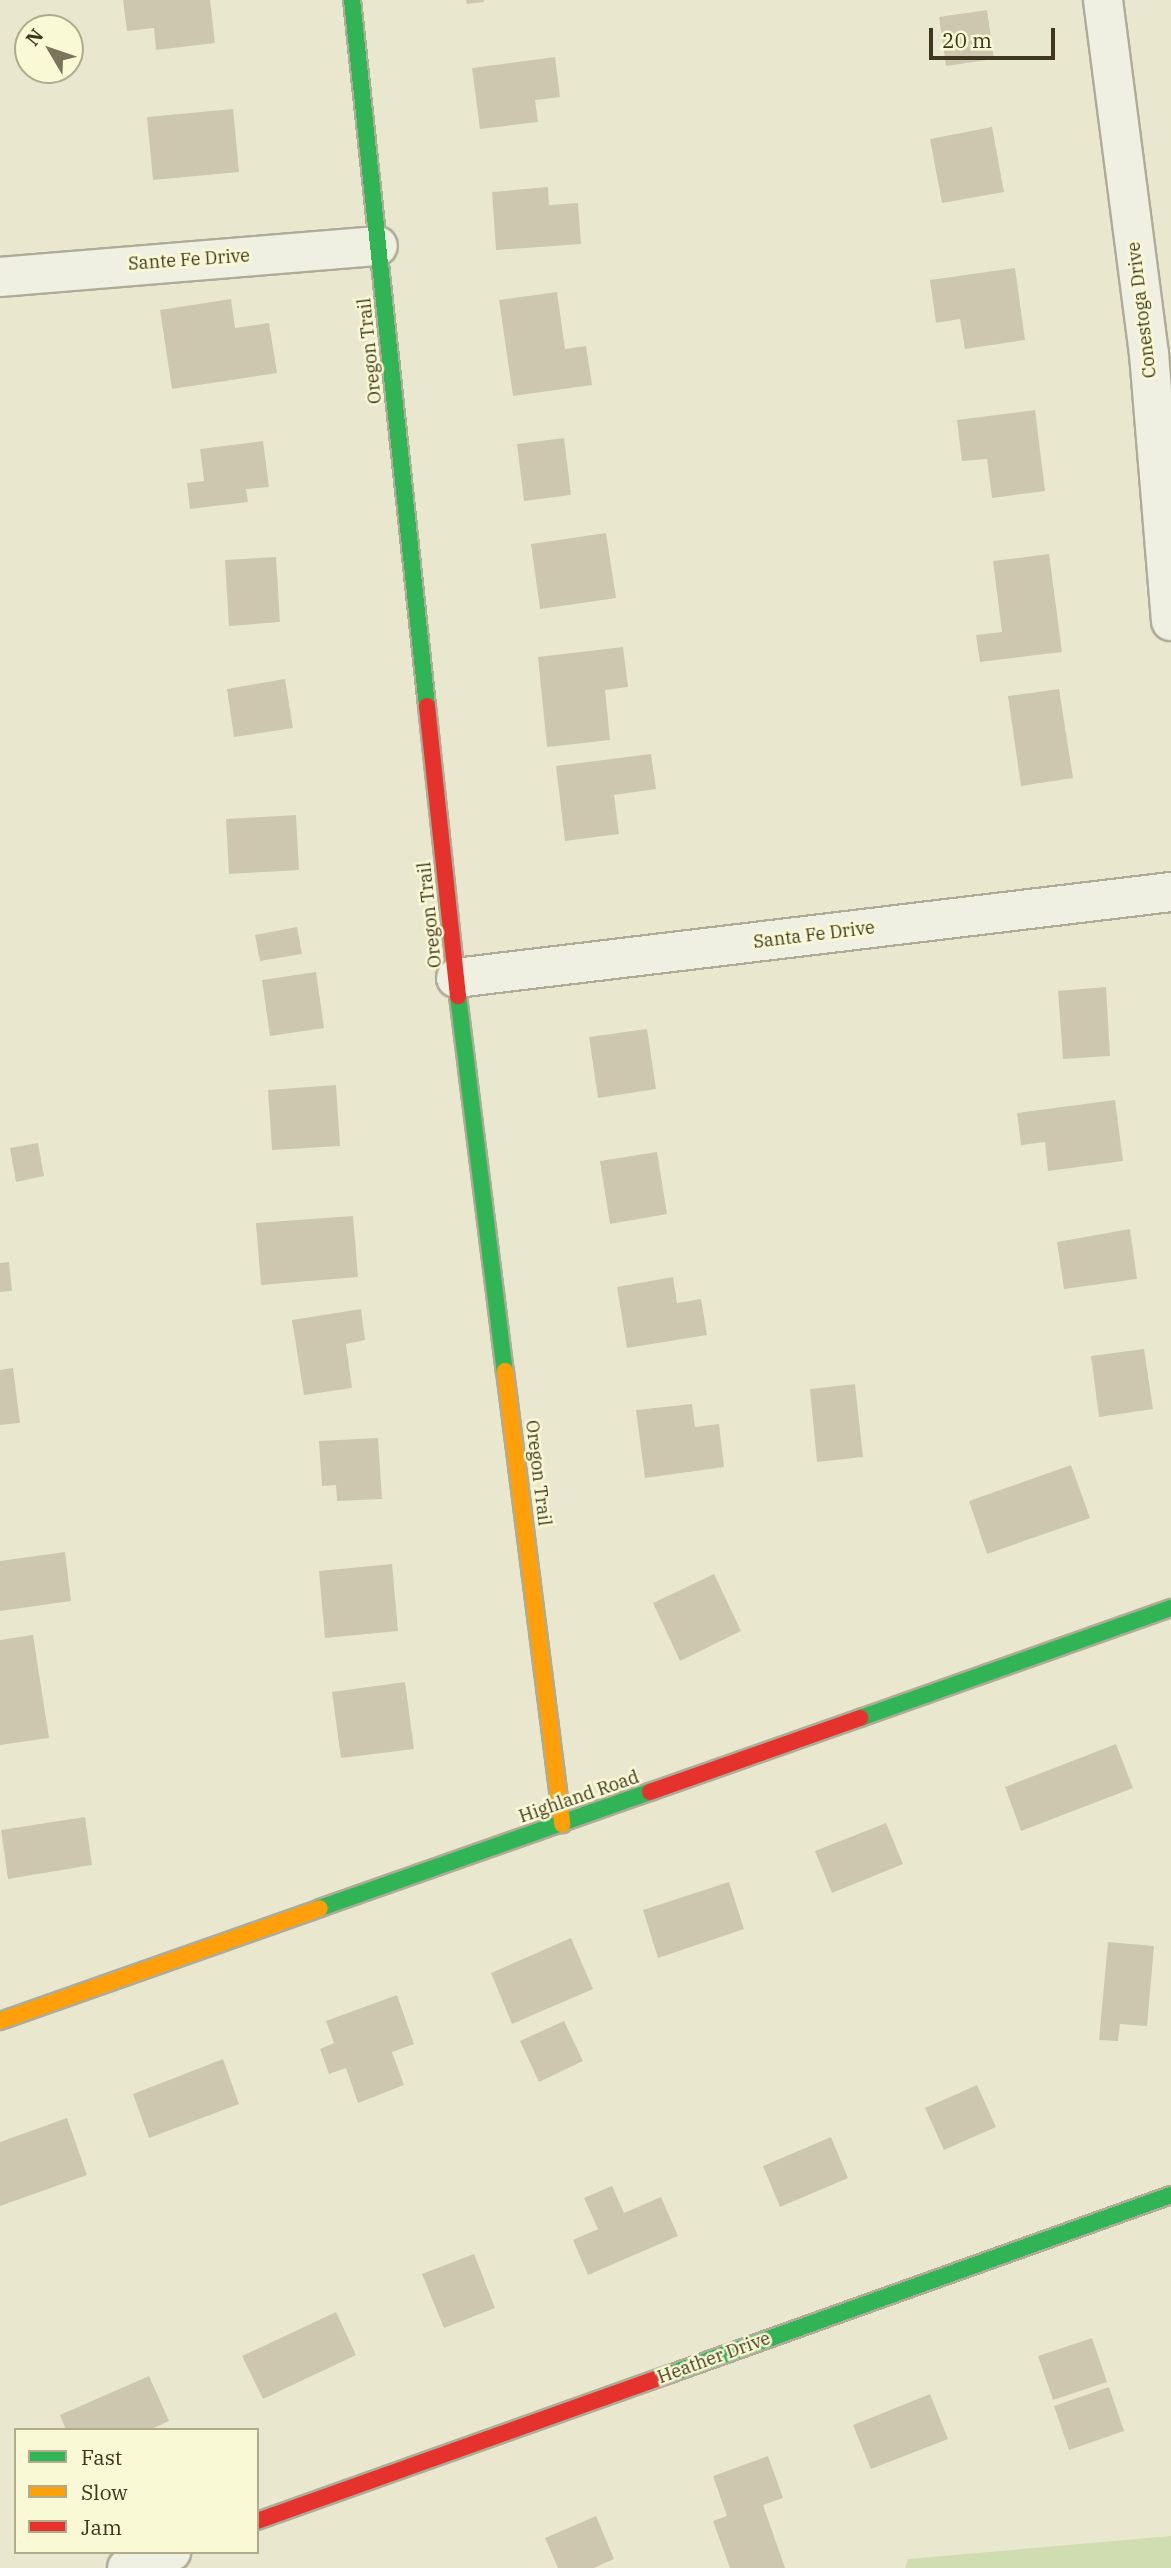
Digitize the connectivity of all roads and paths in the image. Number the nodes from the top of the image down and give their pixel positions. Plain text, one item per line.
1 (352, 0) edge
2 (1103, 0) edge
3 (378, 246) junction
4 (0, 277) edge
5 (1171, 621) edge
6 (1171, 892) edge
7 (456, 978) junction
8 (1171, 1608) edge
9 (562, 1824) junction
10 (0, 2021) edge
11 (1171, 2195) edge
12 (259, 2520) edge
13 (166, 2554) edge
14 (127, 2568) edge

1 - 3 street, Oregon Trail
2 - 5 street, Conestoga Drive
3 - 4 street, Sante Fe Drive
3 - 7 street, Oregon Trail
6 - 7 street, Santa Fe Drive
7 - 9 street, Oregon Trail
8 - 9 street, Highland Road
9 - 10 street, Highland Road
11 - 12 street, Heather Drive
13 - 14 street

